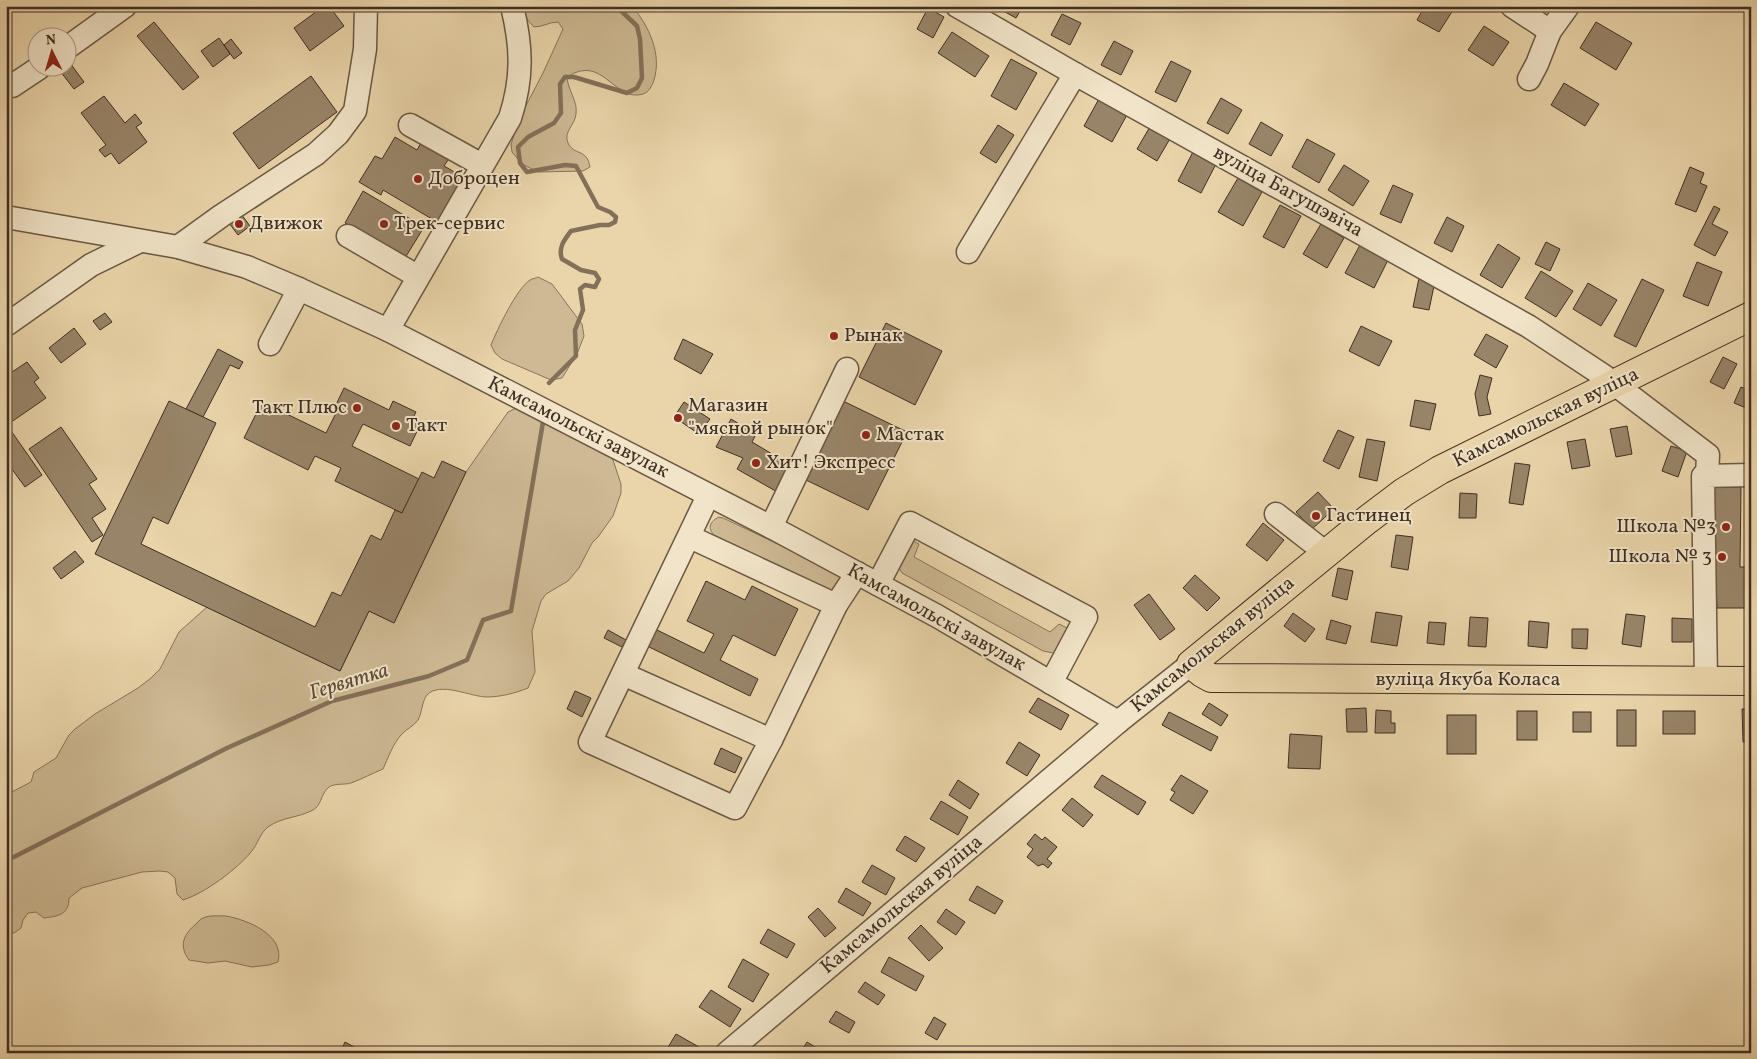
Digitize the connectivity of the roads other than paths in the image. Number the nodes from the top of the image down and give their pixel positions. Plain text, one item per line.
1 (125, 6) edge
2 (366, 6) edge
3 (512, 6) edge
4 (957, 6) edge
5 (1512, 6) edge
6 (1568, 6) edge
7 (1550, 31) junction
8 (78, 40) edge
9 (1075, 74) junction
10 (28, 75) edge
11 (1529, 79) dead end
12 (6, 87) edge
13 (410, 125) dead end
14 (482, 165) junction
15 (6, 218) edge
16 (348, 236) dead end
17 (140, 240) junction
18 (178, 247) junction
19 (968, 252) dead end
20 (417, 276) junction
21 (299, 289) junction
22 (1751, 316) edge
23 (6, 325) edge
24 (388, 330) junction
25 (270, 344) dead end
26 (847, 369) dead end
27 (1615, 384) junction
28 (1751, 475) edge
29 (1707, 476) junction
30 (708, 496) junction
31 (1276, 514) dead end
32 (771, 527) junction
33 (690, 538) junction
34 (1326, 553) junction
35 (857, 573) junction
36 (878, 584) junction
37 (836, 605) junction
38 (1191, 664) junction
39 (623, 674) junction
40 (1706, 681) junction
41 (1751, 681) edge
42 (1051, 682) junction
43 (1118, 722) junction
44 (771, 740) junction
45 (727, 1053) edge

1 - 8 street
2 - 18 street
3 - 14 street
4 - 9 street, вуліца Багушэвіча
5 - 7 street
6 - 7 street
7 - 11 street
9 - 19 street
9 - 27 street, вуліца Багушэвіча
10 - 12 street
13 - 14 street
14 - 20 street
15 - 17 street, Камсамольскі завулак
16 - 20 street
17 - 18 street, Камсамольскі завулак
17 - 23 street
18 - 21 street, Камсамольскі завулак
20 - 24 street
21 - 24 street, Камсамольскі завулак
21 - 25 street
22 - 27 main road, Камсамольская вуліца
24 - 30 street, Камсамольскі завулак
26 - 32 street
27 - 29 street, вуліца Багушэвіча
27 - 34 main road, Камсамольская вуліца
28 - 29 street
29 - 40 street
30 - 32 street, Камсамольскі завулак
30 - 33 street
31 - 34 street
32 - 35 street, Камсамольскі завулак
33 - 37 street
33 - 39 street
34 - 38 main road, Камсамольская вуліца
35 - 36 street, Камсамольскі завулак
35 - 37 street
36 - 42 street, Камсамольскі завулак
36 - 42 street
37 - 44 street
38 - 40 main road, вуліца Якуба Коласа
38 - 43 street, Камсамольская вуліца
39 - 44 street
39 - 44 street
40 - 41 main road, вуліца Якуба Коласа
42 - 43 street, Камсамольскі завулак
43 - 45 street, Камсамольская вуліца

